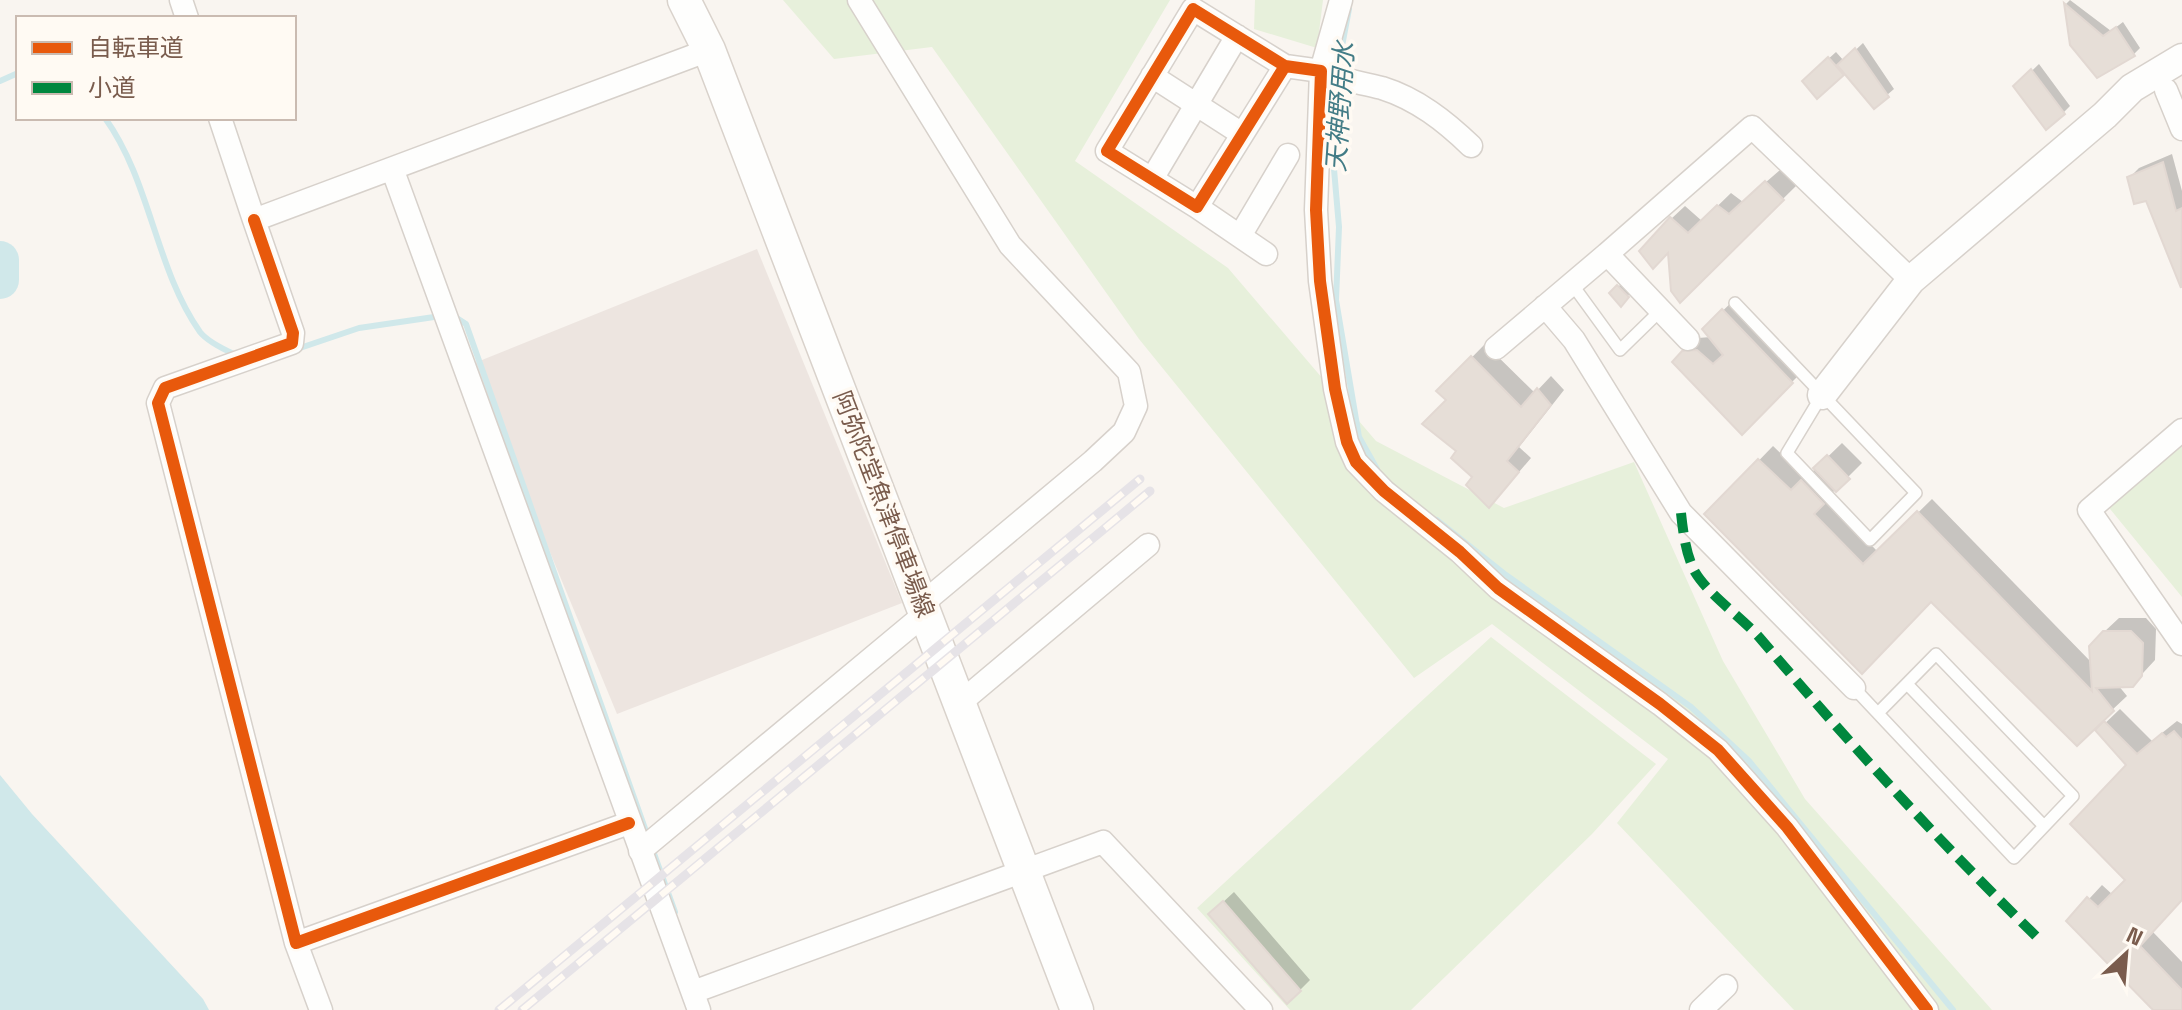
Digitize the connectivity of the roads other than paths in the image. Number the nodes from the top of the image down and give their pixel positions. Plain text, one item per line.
1 (684, 0) edge
2 (859, 0) edge
3 (1341, 0) edge
4 (1237, 36) junction
5 (709, 50) junction
6 (2182, 58) edge
7 (1285, 66) junction
8 (1321, 71) junction
9 (1152, 76) junction
10 (2174, 86) edge
11 (1195, 103) junction
12 (2105, 115) junction
13 (221, 120) edge
14 (2182, 129) edge
15 (1242, 134) junction
16 (1471, 146) dead end
17 (1288, 155) dead end
18 (393, 171) junction
19 (1152, 179) junction
20 (1197, 207) junction
21 (254, 220) junction
22 (1240, 236) junction
23 (1266, 254) dead end
24 (1607, 254) junction
25 (1911, 280) junction
26 (1572, 284) junction
27 (1735, 303) dead end
28 (1545, 306) junction
29 (1660, 311) junction
30 (1688, 339) dead end
31 (1496, 348) dead end
32 (1822, 395) junction
33 (2182, 430) edge
34 (1148, 545) dead end
35 (924, 608) junction
36 (2182, 644) edge
37 (1907, 684) junction
38 (1854, 688) joint
39 (961, 702) junction
40 (1878, 713) junction
41 (629, 823) junction
42 (2044, 826) junction
43 (640, 851) junction
44 (1024, 869) junction
45 (296, 943) junction
46 (1726, 986) dead end
47 (696, 1001) edge
48 (321, 1010) edge
49 (1077, 1010) edge
50 (1261, 1010) edge
51 (1701, 1010) edge
52 (1927, 1010) edge

1 - 5 main road, 阿弥陀堂魚津停車場線
2 - 35 street
3 - 8 street
4 - 7 street
4 - 9 street
4 - 11 street
5 - 18 street
5 - 35 main road, 阿弥陀堂魚津停車場線
6 - 12 street
7 - 8 street
7 - 15 street
8 - 16 street
8 - 52 street
9 - 11 street
9 - 19 street
10 - 12 street
10 - 14 street
11 - 15 street
11 - 19 street
12 - 25 street
13 - 21 street
15 - 20 street
17 - 22 street
18 - 21 street
18 - 41 street
19 - 20 street
20 - 22 street
21 - 45 street
22 - 23 street
24 - 25 street
24 - 26 street
24 - 29 street
25 - 32 street
26 - 28 street
26 - 29 lane
27 - 32 lane
28 - 31 street
28 - 38 street
29 - 30 street
32 - 32 lane
33 - 36 street
34 - 39 street
35 - 39 main road, 阿弥陀堂魚津停車場線
35 - 43 street
37 - 40 lane
37 - 42 lane
37 - 42 lane
38 - 40 lane
39 - 44 main road, 阿弥陀堂魚津停車場線
40 - 42 lane
41 - 43 street
41 - 45 street
43 - 47 street
44 - 47 street
44 - 49 main road, 阿弥陀堂魚津停車場線
44 - 50 street
45 - 48 street
46 - 51 street

